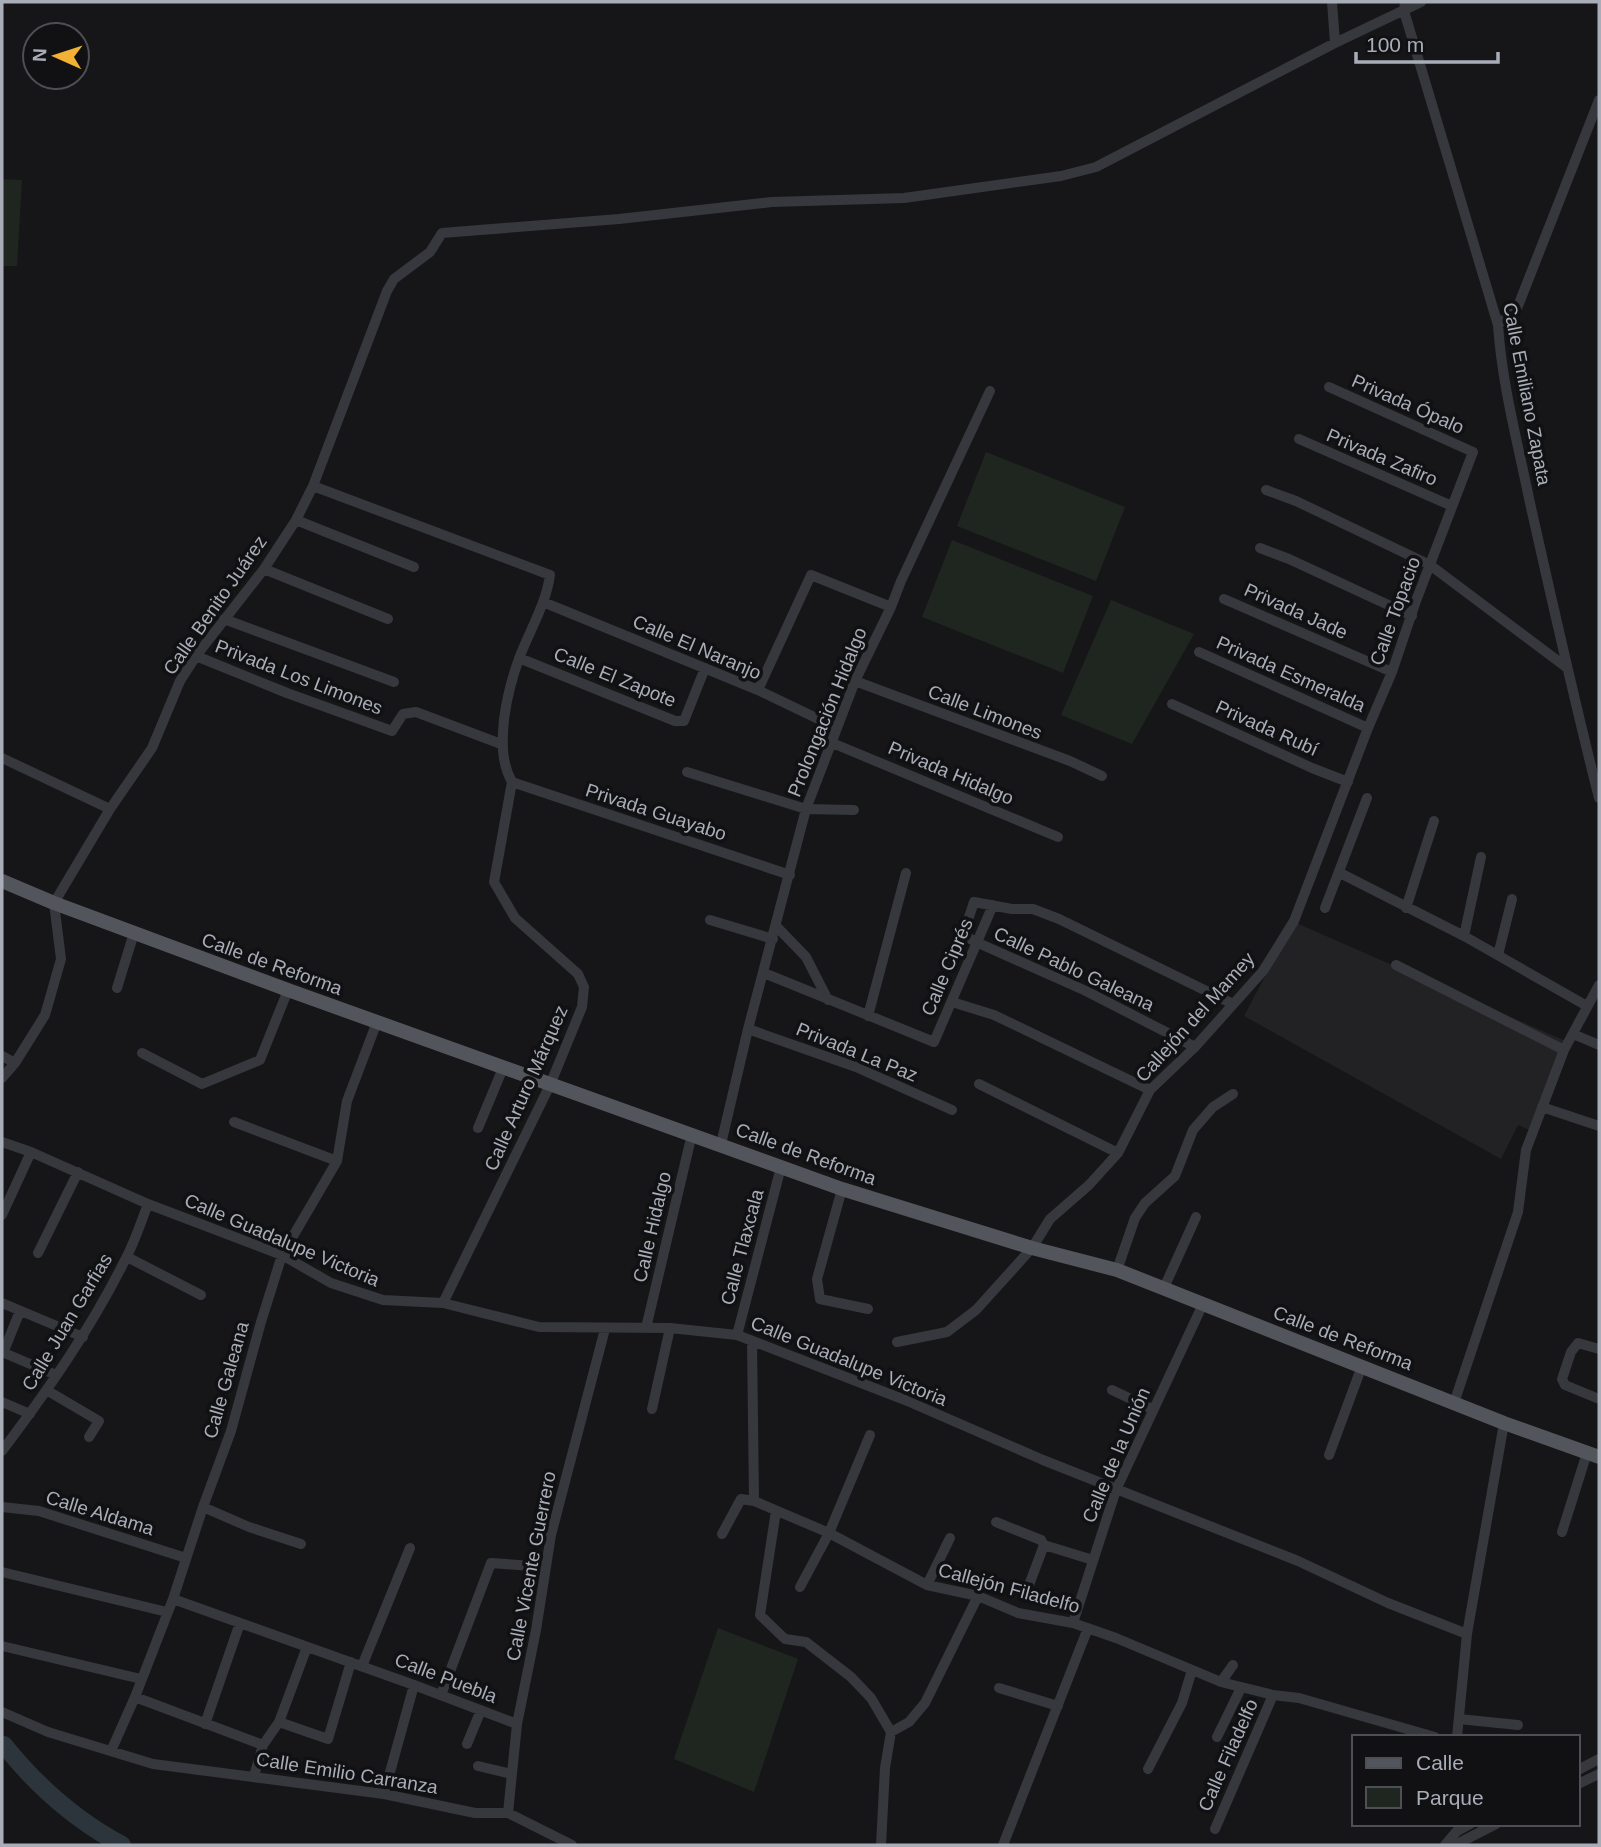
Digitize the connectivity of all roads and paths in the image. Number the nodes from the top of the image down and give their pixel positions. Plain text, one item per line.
1 (1332, 2) edge
2 (1421, 2) edge
3 (1404, 6) edge
4 (1335, 43) junction
5 (1599, 100) edge
6 (1497, 325) junction
7 (1329, 387) dead end
8 (990, 391) dead end
9 (1299, 439) dead end
10 (1473, 452) joint
11 (313, 486) junction
12 (1266, 490) dead end
13 (1452, 506) junction
14 (296, 520) junction
15 (1260, 548) dead end
16 (1430, 565) junction
17 (414, 567) dead end
18 (264, 569) junction
19 (1224, 599) dead end
20 (542, 602) junction
21 (891, 607) junction
22 (1412, 616) junction
23 (224, 619) junction
24 (388, 619) dead end
25 (1199, 652) dead end
26 (196, 656) junction
27 (519, 658) junction
28 (1566, 667) junction
29 (705, 668) junction
30 (1392, 673) junction
31 (855, 681) junction
32 (394, 682) dead end
33 (758, 690) junction
34 (1172, 704) dead end
35 (837, 728) junction
36 (1368, 728) junction
37 (831, 742) junction
38 (501, 744) junction
39 (2, 758) edge
40 (687, 772) dead end
41 (1102, 776) dead end
42 (512, 782) junction
43 (1348, 782) junction
44 (1367, 798) dead end
45 (1599, 798) edge
46 (110, 809) junction
47 (806, 809) junction
48 (854, 810) dead end
49 (1434, 821) dead end
50 (1058, 837) dead end
51 (1481, 857) dead end
52 (906, 873) dead end
53 (1340, 873) junction
54 (790, 875) junction
55 (2, 881) edge
56 (1513, 899) dead end
57 (54, 903) junction
58 (993, 905) junction
59 (1325, 908) dead end
60 (1406, 908) junction
61 (710, 920) dead end
62 (776, 926) junction
63 (134, 933) junction
64 (963, 935) joint
65 (1464, 936) junction
66 (773, 939) junction
67 (975, 942) junction
68 (1498, 955) junction
69 (1396, 965) dead end
70 (764, 973) junction
71 (1599, 985) edge
72 (117, 988) dead end
73 (288, 990) junction
74 (828, 1000) junction
75 (952, 1002) junction
76 (1233, 1004) junction
77 (1587, 1006) junction
78 (868, 1016) junction
79 (377, 1022) junction
80 (748, 1029) junction
81 (1573, 1034) junction
82 (1599, 1045) edge
83 (1195, 1047) junction
84 (1564, 1050) junction
85 (142, 1053) dead end
86 (2, 1056) edge
87 (15, 1063) junction
88 (503, 1068) junction
89 (2, 1078) edge
90 (979, 1084) dead end
91 (550, 1085) junction
92 (1150, 1090) junction
93 (1233, 1094) dead end
94 (1542, 1107) junction
95 (952, 1110) dead end
96 (234, 1122) dead end
97 (1599, 1126) edge
98 (478, 1128) dead end
99 (692, 1134) junction
100 (2, 1142) edge
101 (721, 1144) junction
102 (32, 1152) junction
103 (1118, 1153) junction
104 (337, 1161) junction
105 (781, 1167) junction
106 (78, 1172) junction
107 (842, 1189) junction
108 (148, 1204) junction
109 (2, 1215) edge
110 (1196, 1217) dead end
111 (1031, 1248) junction
112 (38, 1253) dead end
113 (282, 1255) junction
114 (127, 1257) junction
115 (1117, 1270) junction
116 (1163, 1290) junction
117 (201, 1296) dead end
118 (2, 1303) edge
119 (443, 1303) junction
120 (1203, 1304) junction
121 (868, 1308) dead end
122 (20, 1311) junction
123 (646, 1328) junction
124 (670, 1328) junction
125 (605, 1329) junction
126 (737, 1335) junction
127 (83, 1337) junction
128 (752, 1341) junction
129 (897, 1342) dead end
130 (1599, 1349) edge
131 (2, 1352) edge
132 (1362, 1366) junction
133 (56, 1375) junction
134 (1112, 1390) dead end
135 (48, 1391) junction
136 (1599, 1399) edge
137 (2, 1402) edge
138 (1454, 1403) junction
139 (652, 1409) dead end
140 (1152, 1409) junction
141 (30, 1414) junction
142 (1504, 1423) junction
143 (870, 1434) dead end
144 (89, 1437) dead end
145 (2, 1451) edge
146 (1329, 1455) dead end
147 (1593, 1455) edge
148 (1116, 1490) junction
149 (754, 1502) junction
150 (2, 1507) edge
151 (202, 1507) junction
152 (776, 1511) junction
153 (996, 1522) dead end
154 (1562, 1532) dead end
155 (829, 1533) junction
156 (722, 1534) dead end
157 (950, 1538) dead end
158 (301, 1544) dead end
159 (1044, 1545) junction
160 (410, 1548) dead end
161 (186, 1558) junction
162 (1093, 1560) junction
163 (546, 1567) junction
164 (2, 1572) edge
165 (928, 1585) junction
166 (1029, 1585) dead end
167 (800, 1587) dead end
168 (978, 1596) junction
169 (173, 1599) junction
170 (167, 1612) junction
171 (240, 1623) junction
172 (1073, 1623) junction
173 (1088, 1628) junction
174 (1467, 1634) junction
175 (2, 1646) edge
176 (307, 1647) junction
177 (357, 1664) junction
178 (1233, 1665) dead end
179 (1192, 1671) junction
180 (141, 1679) junction
181 (1221, 1682) junction
182 (414, 1685) junction
183 (999, 1688) dead end
184 (1241, 1688) junction
185 (440, 1695) junction
186 (1273, 1695) junction
187 (135, 1698) junction
188 (1058, 1706) junction
189 (481, 1710) junction
190 (2, 1712) edge
191 (1459, 1719) junction
192 (279, 1721) junction
193 (205, 1724) junction
194 (517, 1724) junction
195 (1518, 1725) dead end
196 (891, 1732) junction
197 (1427, 1735) edge
198 (1457, 1735) edge
199 (1217, 1737) dead end
200 (467, 1744) dead end
201 (263, 1745) junction
202 (111, 1751) junction
203 (1599, 1759) edge
204 (478, 1766) dead end
205 (1148, 1769) dead end
206 (1580, 1769) edge
207 (512, 1774) junction
208 (1599, 1774) edge
209 (254, 1776) junction
210 (1580, 1783) edge
211 (384, 1794) junction
212 (508, 1813) junction
213 (1492, 1826) edge
214 (1457, 1827) edge
215 (1215, 1829) dead end
216 (572, 1845) edge
217 (881, 1845) edge
218 (1003, 1845) edge
219 (1450, 1845) edge

1 - 4 street
2 - 3 street
3 - 4 street
3 - 6 street, Calle Emiliano Zapata
4 - 11 street, Calle Benito Juárez
5 - 6 street
6 - 28 street, Calle Emiliano Zapata
7 - 10 street, Privada Ópalo
8 - 21 street, Prolongación Hidalgo
9 - 13 street, Privada Zafiro
10 - 13 street, Calle Topacio
11 - 14 street, Calle Benito Juárez
11 - 20 street, Calle Arturo Márquez
12 - 16 street
13 - 16 street, Calle Topacio
14 - 17 street
14 - 18 street, Calle Benito Juárez
15 - 22 street
16 - 22 street, Calle Topacio
16 - 28 street
18 - 23 street, Calle Benito Juárez
18 - 24 street
19 - 30 street, Privada Jade
20 - 27 street, Calle Arturo Márquez
20 - 29 street, Calle El Naranjo
21 - 31 street, Prolongación Hidalgo
21 - 33 street
22 - 30 street, Calle Topacio
23 - 26 street, Calle Benito Juárez
23 - 32 street
25 - 36 street, Privada Esmeralda
26 - 38 street, Privada Los Limones
26 - 46 street, Calle Benito Juárez
27 - 29 street, Calle El Zapote
27 - 38 street, Calle Arturo Márquez
28 - 45 street, Calle Emiliano Zapata
29 - 33 street, Calle El Naranjo
30 - 36 street, Calle Topacio
31 - 35 street, Prolongación Hidalgo
31 - 41 street, Calle Limones
33 - 35 street, Calle El Naranjo
34 - 43 street, Privada Rubí
35 - 37 street, Prolongación Hidalgo
36 - 43 street, Calle Topacio
37 - 47 street, Prolongación Hidalgo
37 - 50 street, Privada Hidalgo
38 - 42 street, Calle Arturo Márquez
39 - 46 street
40 - 47 street
42 - 54 street, Privada Guayabo
42 - 91 street, Calle Arturo Márquez
43 - 76 street, Callejón del Mamey
44 - 53 street
46 - 57 street, Calle Benito Juárez
47 - 48 street
47 - 54 street, Prolongación Hidalgo
49 - 60 street
51 - 65 street
52 - 78 street
53 - 59 street
53 - 60 street
54 - 62 street, Prolongación Hidalgo
55 - 57 main road, Calle de Reforma
56 - 68 street
57 - 63 main road, Calle de Reforma
57 - 87 street
58 - 64 street, Calle Ciprés
58 - 67 street, Calle Ciprés
58 - 76 street
60 - 65 street
61 - 66 street
62 - 66 street, Prolongación Hidalgo
62 - 74 street
63 - 72 street
63 - 73 main road, Calle de Reforma
64 - 67 street, Calle Pablo Galeana
65 - 68 street
66 - 70 street, Prolongación Hidalgo
67 - 75 street, Calle Ciprés
67 - 83 street, Calle Pablo Galeana
68 - 77 street
69 - 84 street
70 - 74 street
70 - 80 street, Prolongación Hidalgo
71 - 77 street
73 - 79 main road, Calle de Reforma
73 - 85 street
74 - 78 street
75 - 78 street, Calle Ciprés
75 - 92 street
76 - 83 street, Callejón del Mamey
77 - 81 street
79 - 88 main road, Calle de Reforma
79 - 104 street, Calle Galeana
80 - 95 street, Privada La Paz
80 - 101 street, Prolongación Hidalgo
81 - 82 street
81 - 84 street
83 - 92 street, Callejón del Mamey
84 - 94 street
86 - 87 street
87 - 89 street
88 - 91 main road, Calle de Reforma
88 - 98 street
90 - 103 street
91 - 99 main road, Calle de Reforma
91 - 119 street, Calle Arturo Márquez
92 - 103 street, Callejón del Mamey
93 - 115 street
94 - 97 street
94 - 138 street
96 - 104 street
99 - 101 main road, Calle de Reforma
99 - 123 street, Calle Hidalgo
100 - 102 street, Calle Guadalupe Victoria
101 - 105 main road, Calle de Reforma
102 - 106 street, Calle Guadalupe Victoria
102 - 109 street
103 - 111 street, Callejón del Mamey
104 - 113 street, Calle Galeana
105 - 107 main road, Calle de Reforma
105 - 126 street, Calle Tlaxcala
106 - 108 street, Calle Guadalupe Victoria
106 - 112 street
107 - 111 main road, Calle de Reforma
107 - 121 street
108 - 113 street, Calle Guadalupe Victoria
108 - 114 street, Calle Juan Garfias
110 - 116 street
111 - 115 main road, Calle de Reforma
111 - 129 street, Callejón del Mamey
113 - 119 street, Calle Guadalupe Victoria
113 - 151 street, Calle Galeana
114 - 117 street
114 - 127 street, Calle Juan Garfias
115 - 116 main road, Calle de Reforma
116 - 120 main road, Calle de Reforma
118 - 122 street
119 - 125 street, Calle Guadalupe Victoria
120 - 132 main road, Calle de Reforma
120 - 140 street, Calle de la Unión
122 - 127 street
122 - 131 street
123 - 124 street, Calle Guadalupe Victoria
123 - 125 street, Calle Guadalupe Victoria
124 - 126 street, Calle Guadalupe Victoria
124 - 139 street
125 - 163 street, Calle Vicente Guerrero
126 - 128 street, Calle Guadalupe Victoria
127 - 133 street, Calle Juan Garfias
128 - 148 street, Calle Guadalupe Victoria
128 - 149 street
130 - 136 street
131 - 133 street
132 - 138 main road, Calle de Reforma
132 - 146 street
133 - 135 street, Calle Juan Garfias
134 - 140 street
135 - 141 street, Calle Juan Garfias
135 - 144 street
137 - 141 street
138 - 142 main road, Calle de Reforma
140 - 148 street, Calle de la Unión
141 - 145 street, Calle Juan Garfias
142 - 147 main road, Calle de Reforma
142 - 174 street
143 - 155 street
147 - 154 street
148 - 162 street, Calle de la Unión
148 - 174 street, Calle Guadalupe Victoria
149 - 152 street, Callejón Filadelfo
149 - 156 street, Callejón Filadelfo
150 - 161 street, Calle Aldama
151 - 158 street
151 - 161 street, Calle Galeana
152 - 155 street, Callejón Filadelfo
152 - 196 street
153 - 159 street
155 - 165 street, Callejón Filadelfo
155 - 167 street
157 - 165 street
159 - 162 street
159 - 166 street
160 - 177 street
161 - 169 street, Calle Galeana
162 - 172 street, Calle de la Unión
163 - 185 street
163 - 194 street, Calle Vicente Guerrero
164 - 170 street
165 - 168 street, Callejón Filadelfo
168 - 172 street, Callejón Filadelfo
168 - 196 street
169 - 170 street, Calle Galeana
169 - 171 street, Calle Puebla
170 - 180 street, Calle Galeana
171 - 176 street, Calle Puebla
171 - 193 street
172 - 173 street, Callejón Filadelfo
173 - 179 street, Callejón Filadelfo
173 - 188 street
174 - 191 street
175 - 180 street
176 - 177 street, Calle Puebla
176 - 192 street
177 - 182 street, Calle Puebla
177 - 192 street
178 - 181 street
179 - 181 street, Callejón Filadelfo
179 - 205 street
180 - 187 street, Calle Galeana
181 - 184 street, Callejón Filadelfo
182 - 185 street, Calle Puebla
182 - 211 street
183 - 188 street
184 - 186 street, Callejón Filadelfo
184 - 199 street
185 - 189 street, Calle Puebla
186 - 197 street, Callejón Filadelfo
186 - 215 street, Calle Filadelfo
187 - 193 street
187 - 202 street, Calle Galeana
188 - 218 street
189 - 194 street, Calle Puebla
189 - 200 street
190 - 202 street, Calle Emilio Carranza
191 - 195 street
191 - 198 street
192 - 201 street
193 - 201 street
194 - 207 street, Calle Vicente Guerrero
196 - 217 street
201 - 209 street
202 - 209 street, Calle Emilio Carranza
203 - 206 street
204 - 207 street
207 - 212 street, Calle Vicente Guerrero
208 - 210 street
209 - 211 street, Calle Emilio Carranza
211 - 212 street, Calle Emilio Carranza
212 - 216 street, Calle Emilio Carranza
213 - 219 street
214 - 219 street

